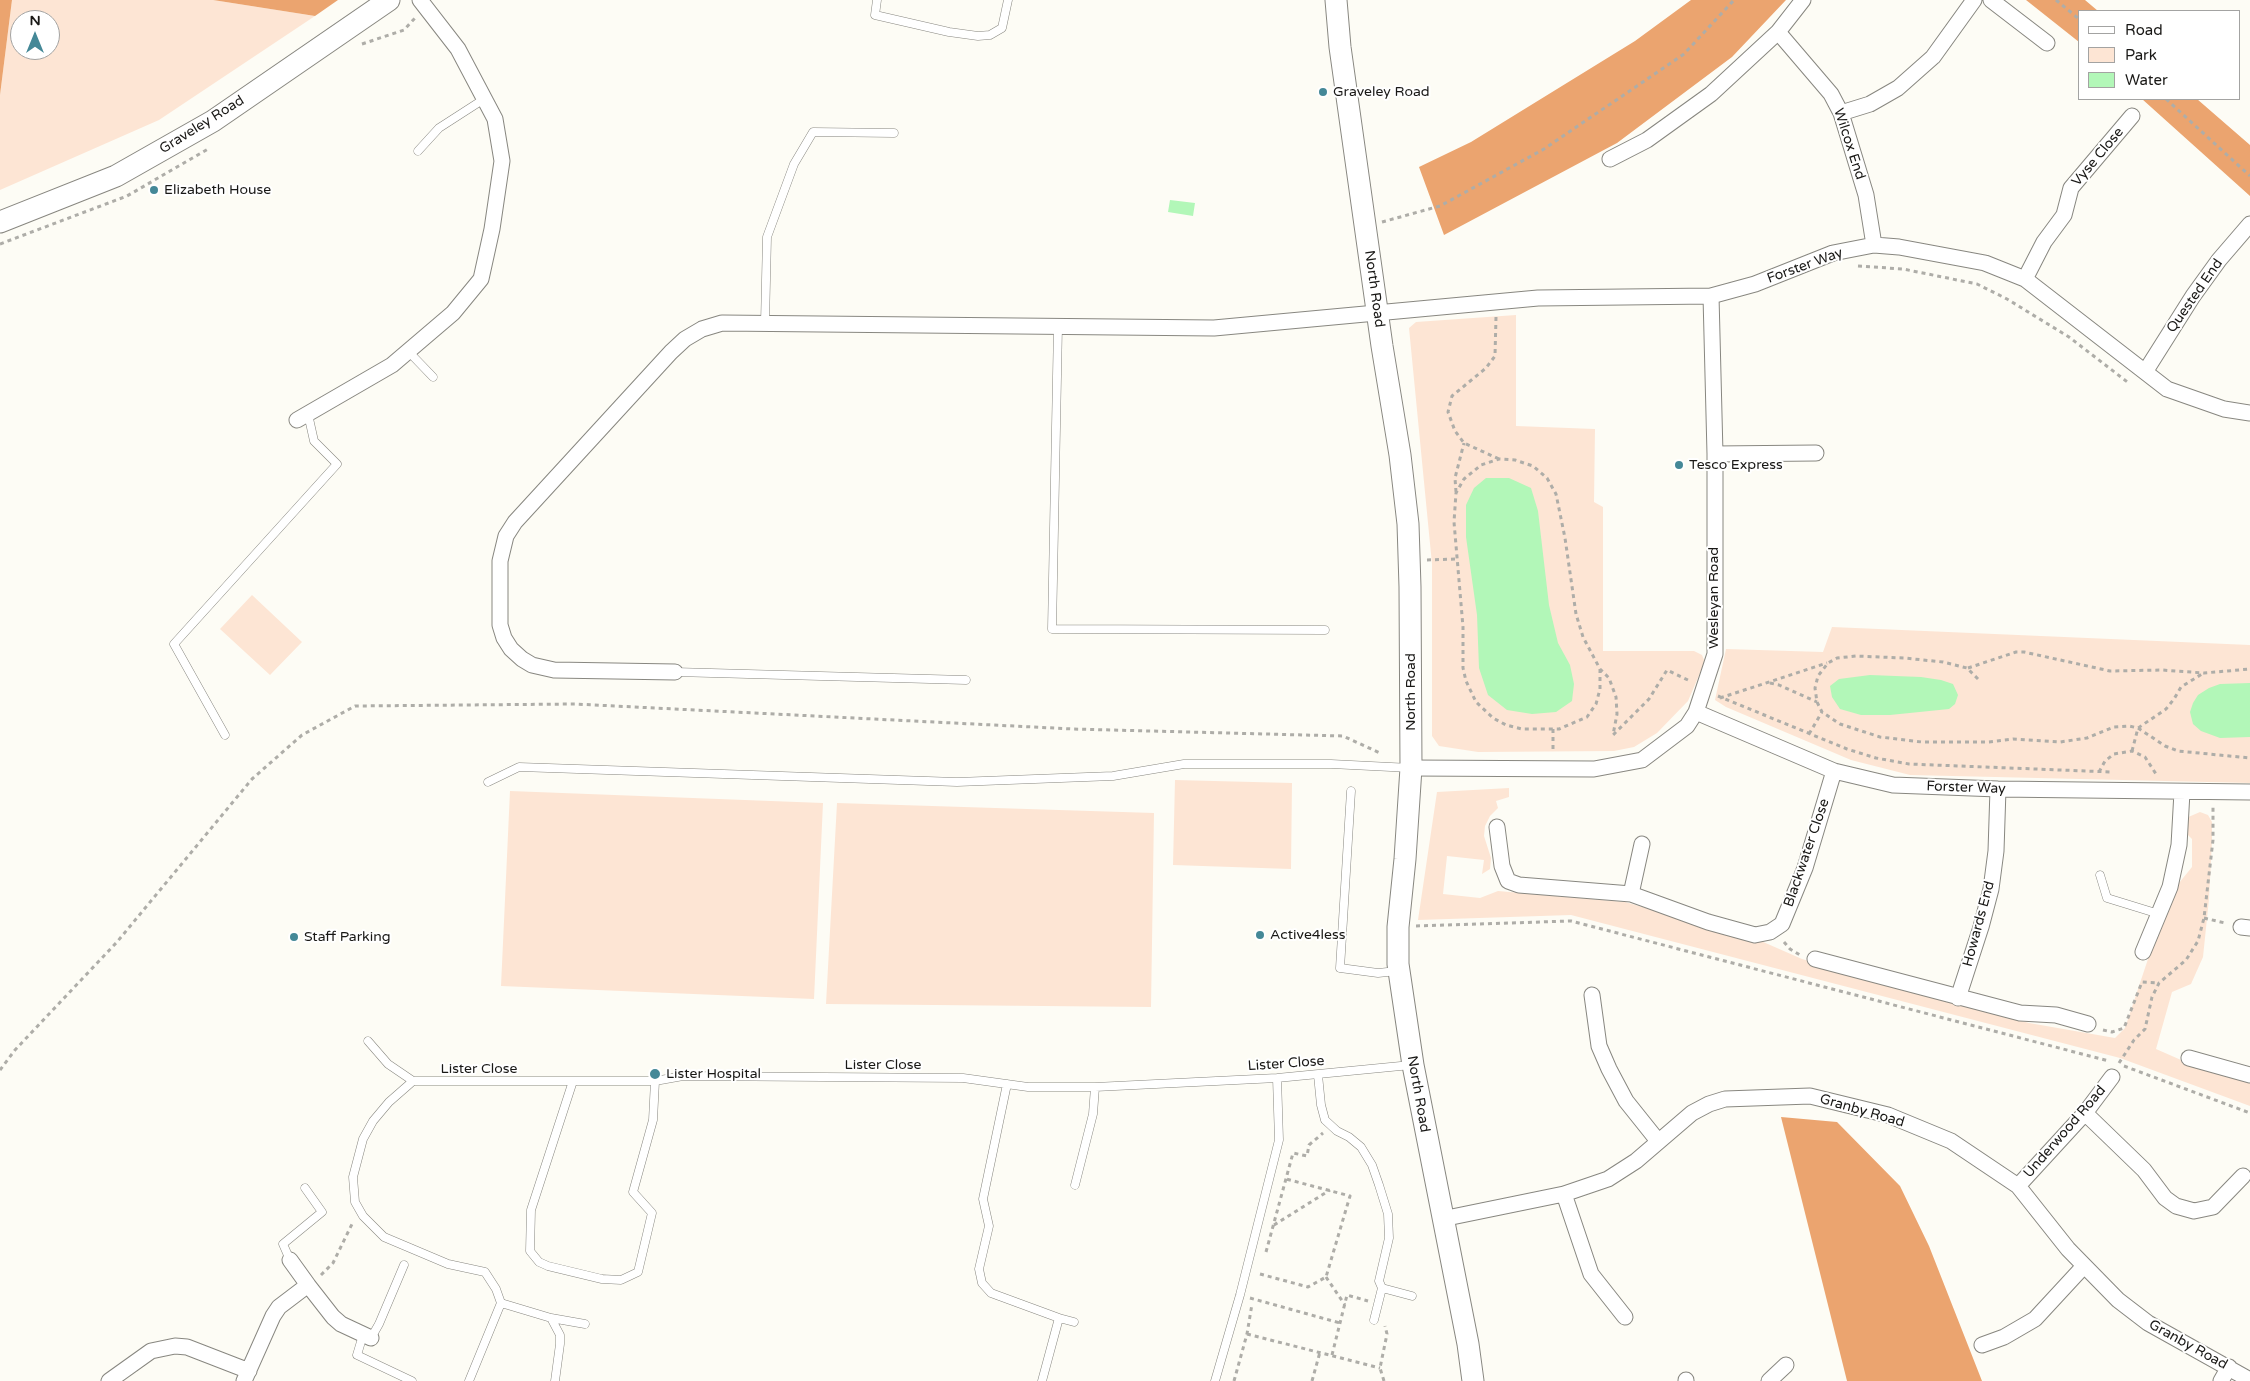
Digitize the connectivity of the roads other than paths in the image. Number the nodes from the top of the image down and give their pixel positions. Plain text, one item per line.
1 (389, 0) edge
2 (420, 0) edge
3 (877, 0) edge
4 (1008, 0) edge
5 (1336, 0) edge
6 (1803, 0) edge
7 (1974, 0) edge
8 (1991, 0) edge
9 (1778, 32) junction
10 (2047, 43) dead end
11 (484, 99) junction
12 (1841, 112) junction
13 (2132, 116) dead end
14 (894, 133) dead end
15 (418, 151) dead end
16 (1610, 159) dead end
17 (0, 222) edge
18 (2250, 224) edge
19 (1874, 246) junction
20 (2025, 278) junction
21 (1711, 296) junction
22 (1377, 312) junction
23 (765, 323) junction
24 (1058, 326) junction
25 (408, 351) junction
26 (2145, 372) junction
27 (433, 377) dead end
28 (2250, 412) edge
29 (303, 417) joint
30 (1816, 453) dead end
31 (1715, 454) junction
32 (1325, 630) dead end
33 (675, 672) joint
34 (966, 680) dead end
35 (1696, 712) junction
36 (226, 735) dead end
37 (1411, 768) junction
38 (1834, 771) junction
39 (488, 782) dead end
40 (1998, 789) junction
41 (1351, 791) dead end
42 (2182, 792) junction
43 (2250, 792) edge
44 (1497, 827) dead end
45 (1642, 844) dead end
46 (2100, 875) dead end
47 (1631, 894) junction
48 (2159, 914) junction
49 (2143, 952) dead end
50 (1815, 959) road end
51 (1399, 971) junction
52 (1592, 995) dead end
53 (1958, 998) junction
54 (2088, 1024) road end
55 (368, 1041) dead end
56 (2189, 1058) dead end
57 (1412, 1065) junction
58 (2115, 1070) road end
59 (1318, 1074) junction
60 (2250, 1075) edge
61 (1277, 1078) junction
62 (413, 1081) junction
63 (573, 1081) junction
64 (655, 1081) junction
65 (1007, 1084) junction
66 (1095, 1086) junction
67 (2085, 1113) junction
68 (1658, 1141) junction
69 (2243, 1176) dead end
70 (1075, 1185) dead end
71 (2018, 1186) junction
72 (305, 1188) dead end
73 (1564, 1194) junction
74 (1442, 1220) junction
75 (290, 1260) joint
76 (404, 1265) dead end
77 (2084, 1266) junction
78 (308, 1285) junction
79 (1382, 1288) junction
80 (1412, 1296) dead end
81 (501, 1303) junction
82 (1624, 1317) dead end
83 (552, 1318) junction
84 (1059, 1318) junction
85 (1374, 1320) dead end
86 (1074, 1322) dead end
87 (585, 1324) dead end
88 (367, 1337) junction
89 (1982, 1345) dead end
90 (1786, 1365) dead end
91 (2229, 1367) junction
92 (247, 1376) edge
93 (2250, 1380) edge
94 (109, 1381) edge
95 (412, 1381) edge
96 (469, 1381) edge
97 (555, 1381) edge
98 (1042, 1381) edge
99 (1215, 1381) edge
100 (1473, 1381) edge
101 (1769, 1381) edge
102 (2221, 1381) edge

1 - 17 main road, Graveley Road
2 - 11 street
3 - 4 lane
5 - 22 main road, North Road
6 - 9 street
7 - 12 street
8 - 10 street
9 - 12 street, Wilcox End
9 - 16 street
11 - 15 lane
11 - 25 street
12 - 19 street, Wilcox End
13 - 20 street, Vyse Close
14 - 23 lane
18 - 26 street, Quested End
19 - 20 street, Forster Way
19 - 21 street, Forster Way
20 - 26 street, Forster Way
21 - 22 street, Forster Way
21 - 31 street, Wesleyan Road
22 - 24 street, Forster Way
22 - 37 main road, North Road
23 - 24 street, Forster Way
23 - 33 street, Forster Way
24 - 32 lane
25 - 27 lane
25 - 29 street
26 - 28 street, Forster Way
29 - 36 lane
30 - 31 street
31 - 35 street, Wesleyan Road
33 - 34 lane
35 - 37 street, Wesleyan Road
35 - 38 street, Forster Way
37 - 39 lane
37 - 51 main road, North Road
38 - 40 street, Forster Way
38 - 47 street, Blackwater Close
40 - 42 street, Forster Way
40 - 53 street, Howards End
41 - 51 lane
42 - 43 street, Forster Way
42 - 48 street
44 - 47 street
45 - 47 street
46 - 48 lane
48 - 49 street
50 - 53 street
51 - 57 main road, North Road
52 - 68 street
53 - 54 street
55 - 62 lane
56 - 60 street
57 - 59 lane, Lister Close
57 - 74 main road, North Road
58 - 67 street, Underwood Road
59 - 61 lane, Lister Close
59 - 79 lane
61 - 66 lane, Lister Close
61 - 99 lane
62 - 63 lane, Lister Close
62 - 81 lane
63 - 64 lane, Lister Close
63 - 64 lane
64 - 65 lane, Lister Close
65 - 66 lane, Lister Close
65 - 84 lane
66 - 70 lane
67 - 69 street
67 - 71 street, Underwood Road
68 - 71 street, Granby Road
68 - 73 street, Granby Road
71 - 77 street, Granby Road
72 - 75 lane
73 - 74 street, Granby Road
73 - 82 street
74 - 100 main road, North Road
75 - 78 street
76 - 88 lane
77 - 89 street
77 - 91 street, Granby Road
78 - 88 street
78 - 92 street
79 - 80 lane
79 - 85 lane
81 - 83 lane
81 - 96 lane
83 - 87 lane
83 - 97 lane
84 - 86 lane
84 - 98 lane
88 - 95 lane
90 - 101 street
91 - 93 street, Granby Road
91 - 102 street
92 - 94 street

